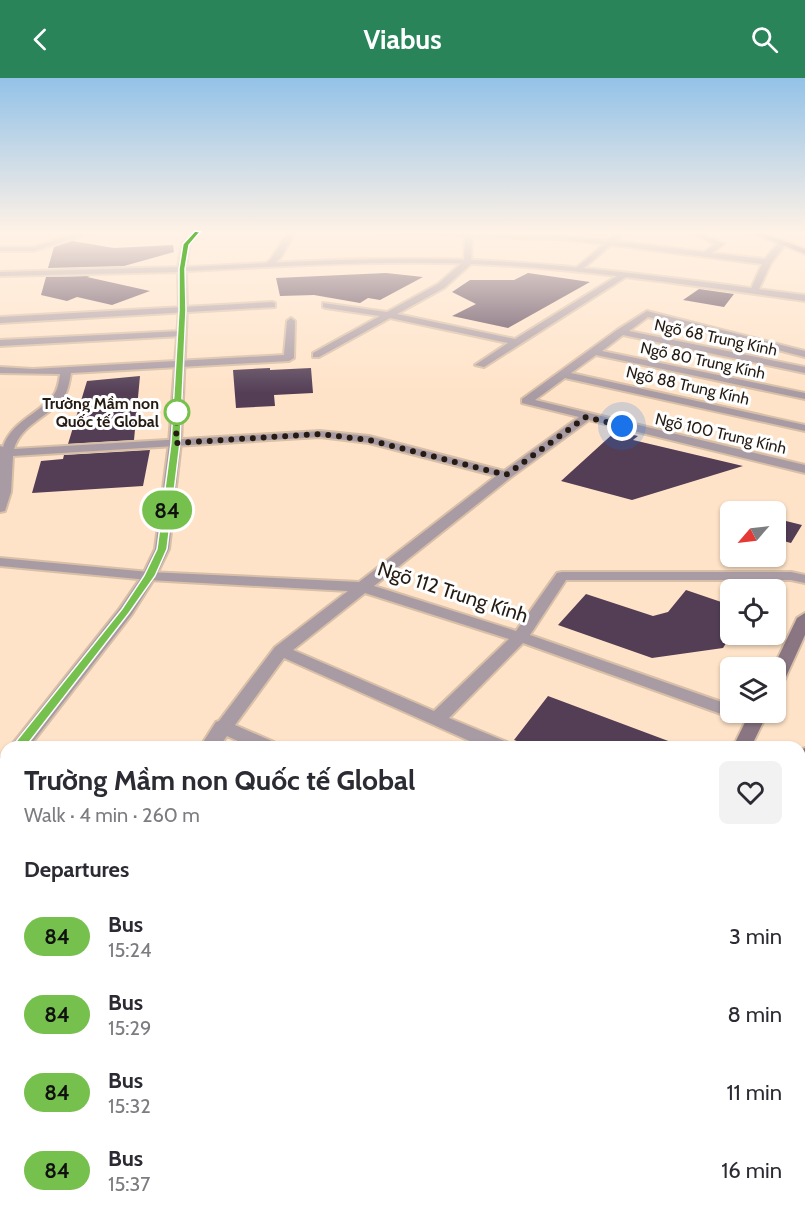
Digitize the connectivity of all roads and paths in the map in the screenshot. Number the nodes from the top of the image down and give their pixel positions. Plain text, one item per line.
1 (182, 285) edge
2 (442, 285) edge
3 (608, 285) edge
4 (709, 285) edge
5 (757, 285) edge
6 (754, 291) junction
7 (805, 298) edge
8 (272, 305) dead end
9 (326, 305) dead end
10 (183, 310) junction
11 (389, 315) junction
12 (0, 320) edge
13 (291, 321) dead end
14 (620, 332) junction
15 (180, 334) junction
16 (514, 342) junction
17 (0, 343) edge
18 (595, 352) junction
19 (805, 354) edge
20 (316, 355) dead end
21 (179, 363) junction
22 (480, 364) dead end
23 (0, 370) edge
24 (805, 370) edge
25 (66, 371) junction
26 (565, 375) junction
27 (805, 396) edge
28 (586, 417) junction
29 (805, 428) edge
30 (176, 443) junction
31 (4, 452) edge
32 (805, 470) edge
33 (506, 475) junction
34 (1, 502) edge
35 (0, 562) edge
36 (149, 576) junction
37 (805, 579) edge
38 (363, 587) junction
39 (805, 618) edge
40 (520, 637) junction
41 (281, 651) junction
42 (786, 658) edge
43 (720, 708) edge
44 (436, 719) junction
45 (754, 723) edge
46 (222, 726) junction
47 (24, 741) edge
48 (213, 741) edge
49 (254, 741) edge
50 (486, 741) edge
51 (745, 741) edge

1 - 10 street
2 - 11 street
3 - 16 street
4 - 6 street
5 - 6 street
6 - 7 street
8 - 10 street
9 - 11 street
10 - 12 street
10 - 15 street
11 - 16 street
11 - 20 street
13 - 21 street
14 - 18 street
14 - 19 street
14 - 24 street, Ngõ 68 Trung Kính
15 - 17 street
15 - 21 street
16 - 22 street
18 - 26 street
18 - 27 street, Ngõ 80 Trung Kính
21 - 25 street
21 - 30 street
23 - 25 street
25 - 31 street
26 - 28 street, Ngõ 100 Trung Kính
26 - 29 street, Ngõ 88 Trung Kính
28 - 32 street, Ngõ 100 Trung Kính
28 - 33 street
30 - 31 street
30 - 33 street
30 - 36 street
31 - 34 street
33 - 38 street
35 - 36 street, Ngõ 112 Trung Kính
36 - 38 street, Ngõ 112 Trung Kính
36 - 47 street
37 - 40 street
38 - 40 street, Ngõ 112 Trung Kính
38 - 41 street
39 - 42 main road
40 - 43 street, Ngõ 112 Trung Kính
40 - 44 street
41 - 44 street
41 - 46 street
44 - 50 street
45 - 51 main road
46 - 48 street
46 - 49 street

